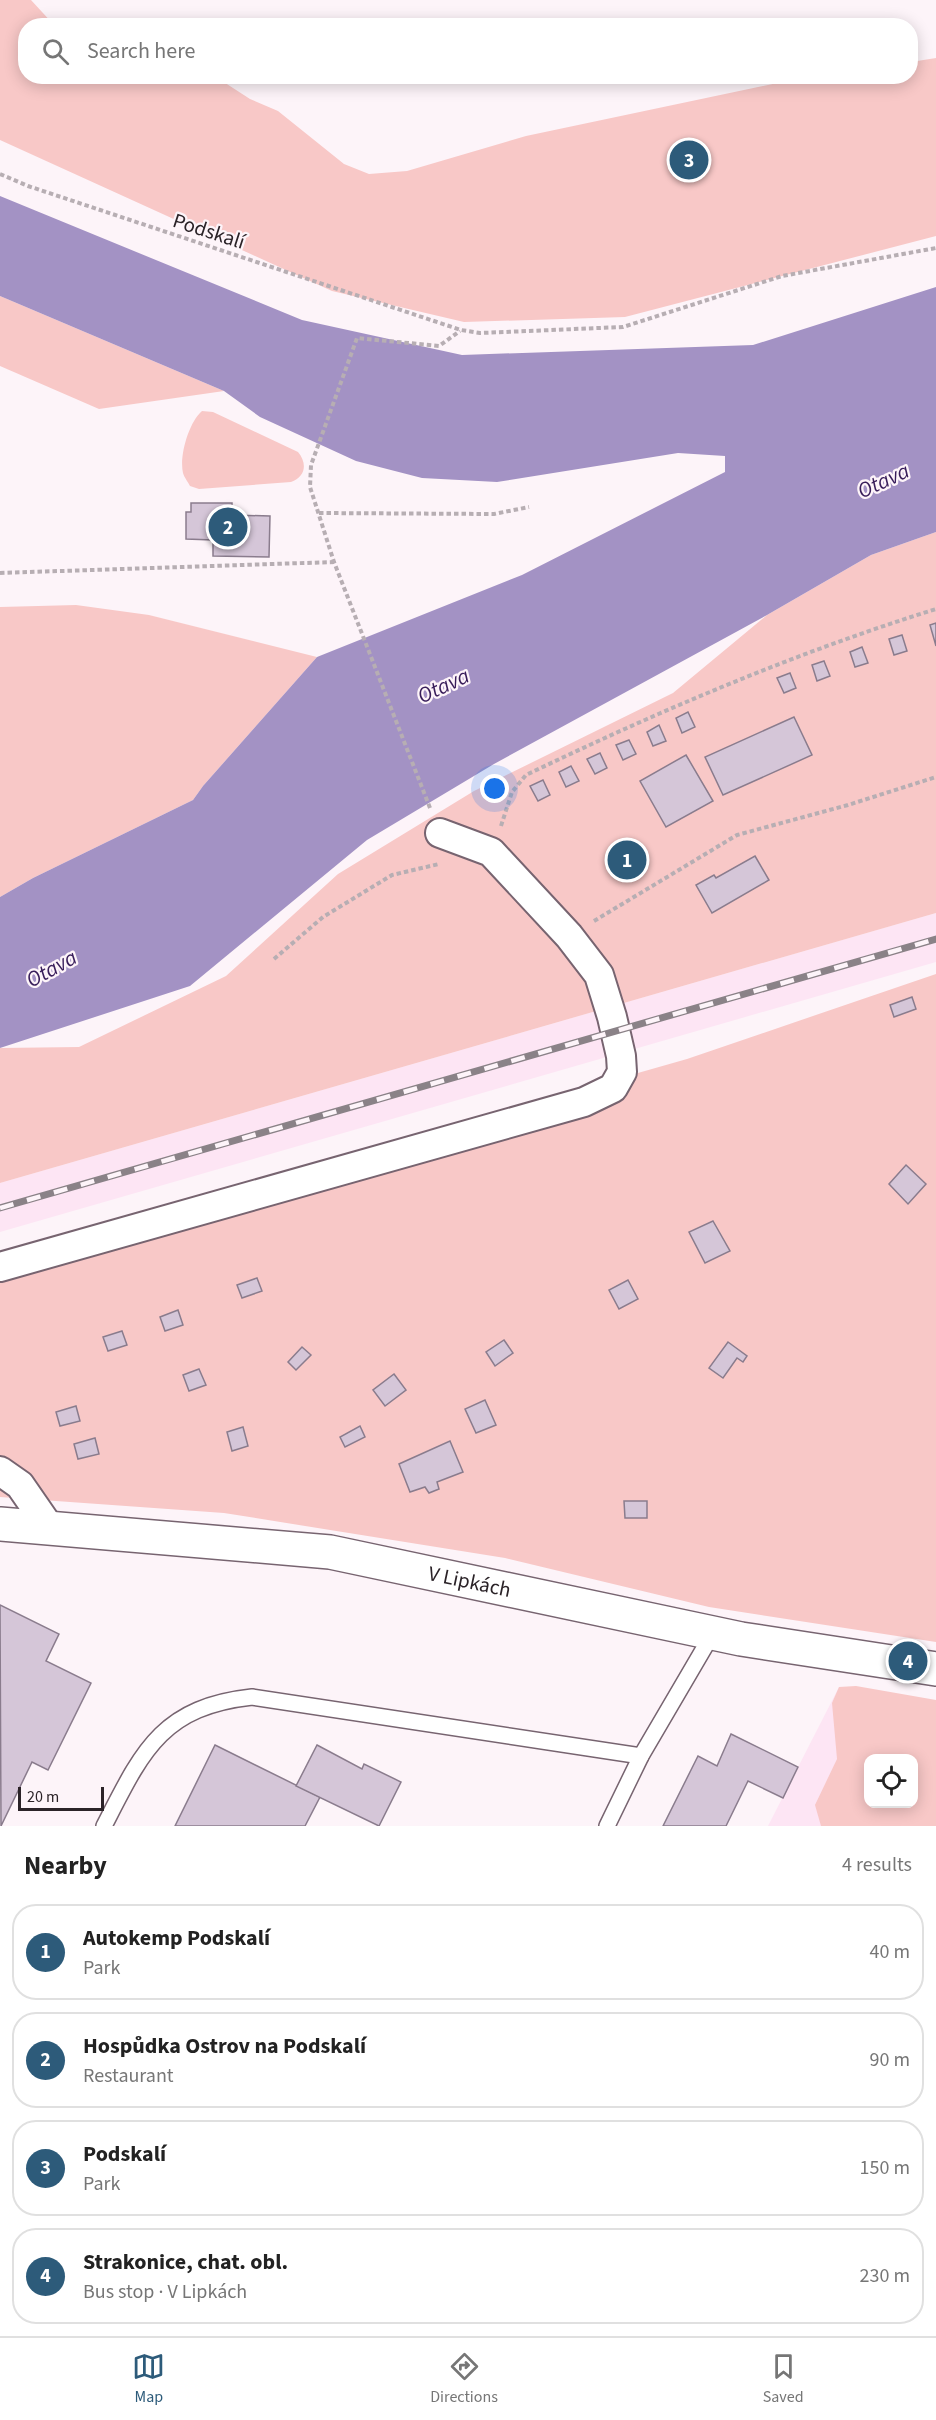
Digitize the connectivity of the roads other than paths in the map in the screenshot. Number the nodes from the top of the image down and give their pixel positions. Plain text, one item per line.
1 (440, 833) road end
2 (0, 1267) edge
3 (0, 1471) edge
4 (0, 1524) edge
5 (49, 1527) junction
6 (713, 1633) junction
7 (936, 1669) edge
8 (641, 1756) junction
9 (104, 1826) edge
10 (606, 1826) edge

1 - 2 street
3 - 5 street
4 - 5 street, V Lipkách
5 - 6 street, V Lipkách
6 - 7 street, V Lipkách
6 - 8 lane
8 - 9 lane
8 - 10 lane

